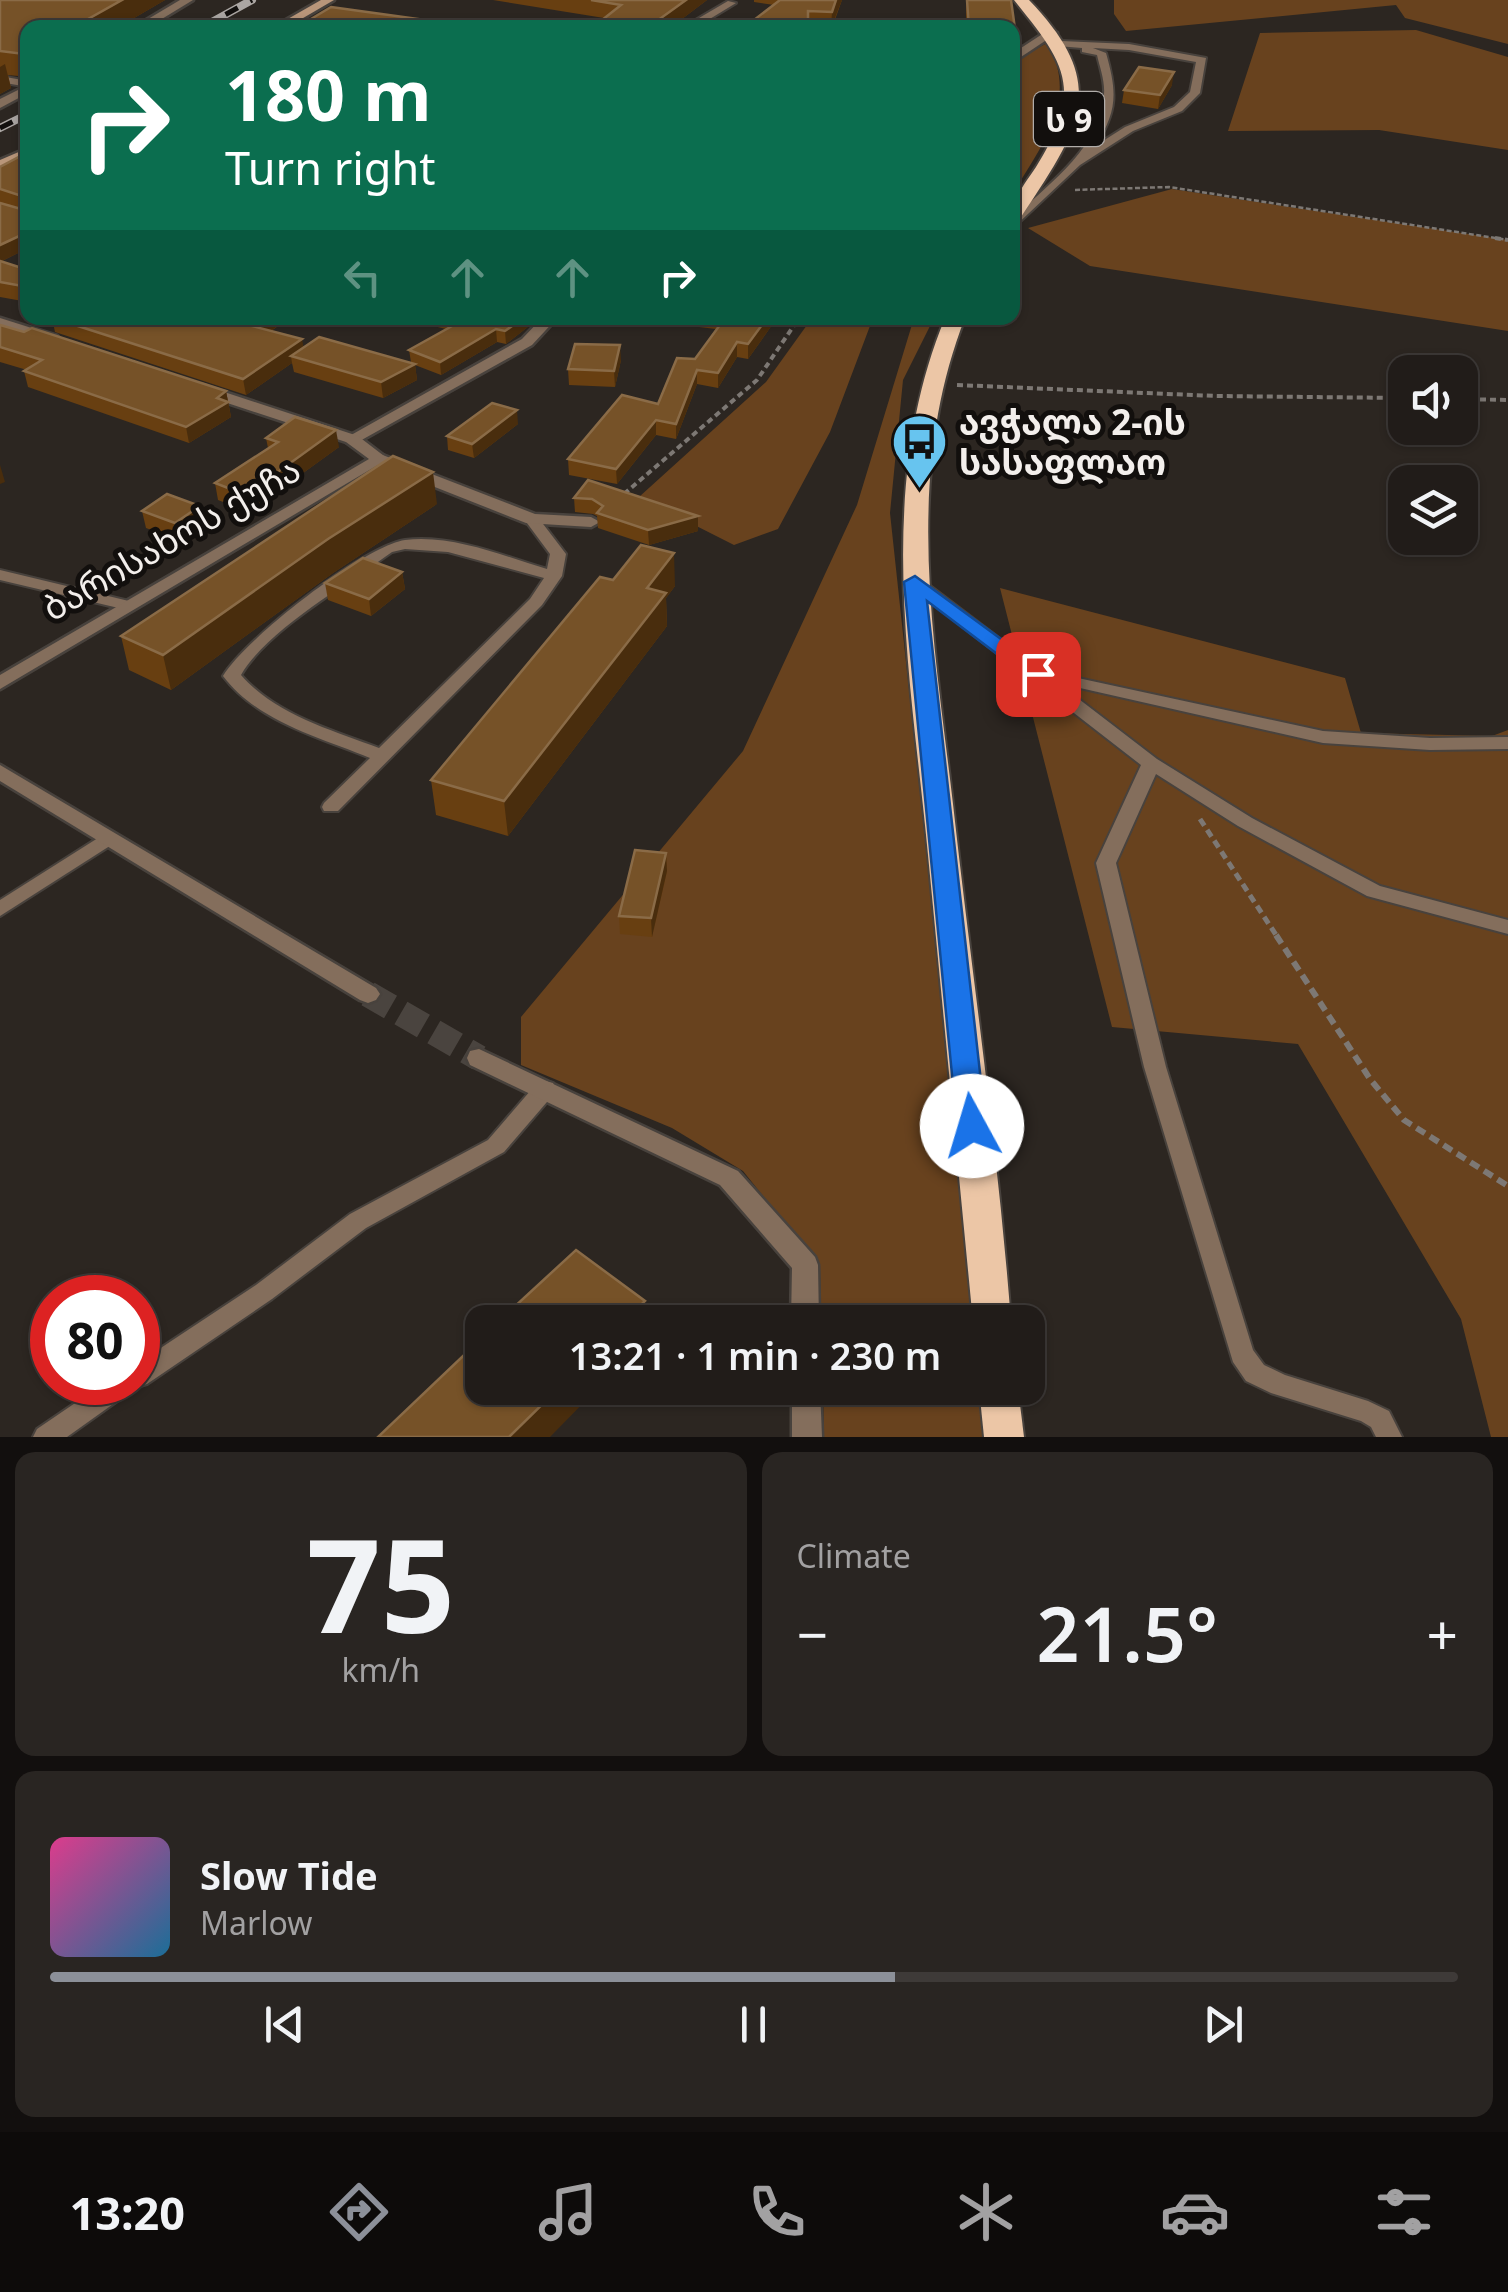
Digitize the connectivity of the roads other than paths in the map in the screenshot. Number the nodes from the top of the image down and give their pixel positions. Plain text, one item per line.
1 (188, 0) edge
2 (329, 0) edge
3 (1021, 0) edge
4 (731, 2) dead end
5 (306, 12) junction
6 (326, 15) edge
7 (152, 20) edge
8 (292, 20) edge
9 (701, 20) edge
10 (1056, 40) junction
11 (1020, 56) edge
12 (1076, 162) junction
13 (1020, 204) edge
14 (1020, 218) edge
15 (0, 322) edge
16 (543, 325) edge
17 (952, 325) edge
18 (74, 346) edge
19 (185, 384) edge
20 (352, 439) junction
21 (380, 459) junction
22 (532, 518) junction
23 (591, 522) road end
24 (0, 575) edge
25 (554, 576) junction
26 (915, 582) junction
27 (127, 606) junction
28 (1038, 674) junction
29 (0, 683) edge
30 (1508, 742) edge
31 (382, 756) junction
32 (1151, 762) junction
33 (0, 772) edge
34 (330, 807) dead end
35 (109, 837) junction
36 (0, 908) edge
37 (1508, 927) edge
38 (368, 994) tunnel mouth
39 (479, 1058) tunnel mouth
40 (545, 1090) junction
41 (805, 1305) edge
42 (990, 1305) edge
43 (160, 1361) edge
44 (94, 1405) edge
45 (806, 1405) edge
46 (1000, 1405) edge
47 (46, 1437) edge
48 (807, 1437) edge
49 (1004, 1437) edge
50 (1390, 1437) edge

1 - 7 street
2 - 5 main road
3 - 10 highway, ს 9
4 - 9 lane
5 - 6 lane
5 - 8 main road
10 - 11 street
10 - 12 lane
10 - 12 lane
10 - 13 highway, ს 9
12 - 14 lane
15 - 18 street
16 - 20 street
17 - 26 highway
19 - 20 street, ბარისახოს ქუჩა
20 - 21 street, ბარისახოს ქუჩა
21 - 22 street, ბარისახოს ქუჩა
21 - 27 street, ბარისახოს ქუჩა
22 - 23 street, ბარისახოს ქუჩა
22 - 25 lane
24 - 27 lane
25 - 31 lane
25 - 31 lane
26 - 28 lane
26 - 42 highway
27 - 29 street, ბარისახოს ქუჩა
28 - 30 lane
28 - 32 lane
31 - 34 lane
32 - 37 lane
32 - 50 lane
33 - 35 street
35 - 36 lane
35 - 38 street
39 - 40 street
40 - 41 street
40 - 43 lane
44 - 47 lane
45 - 48 street
46 - 49 highway

